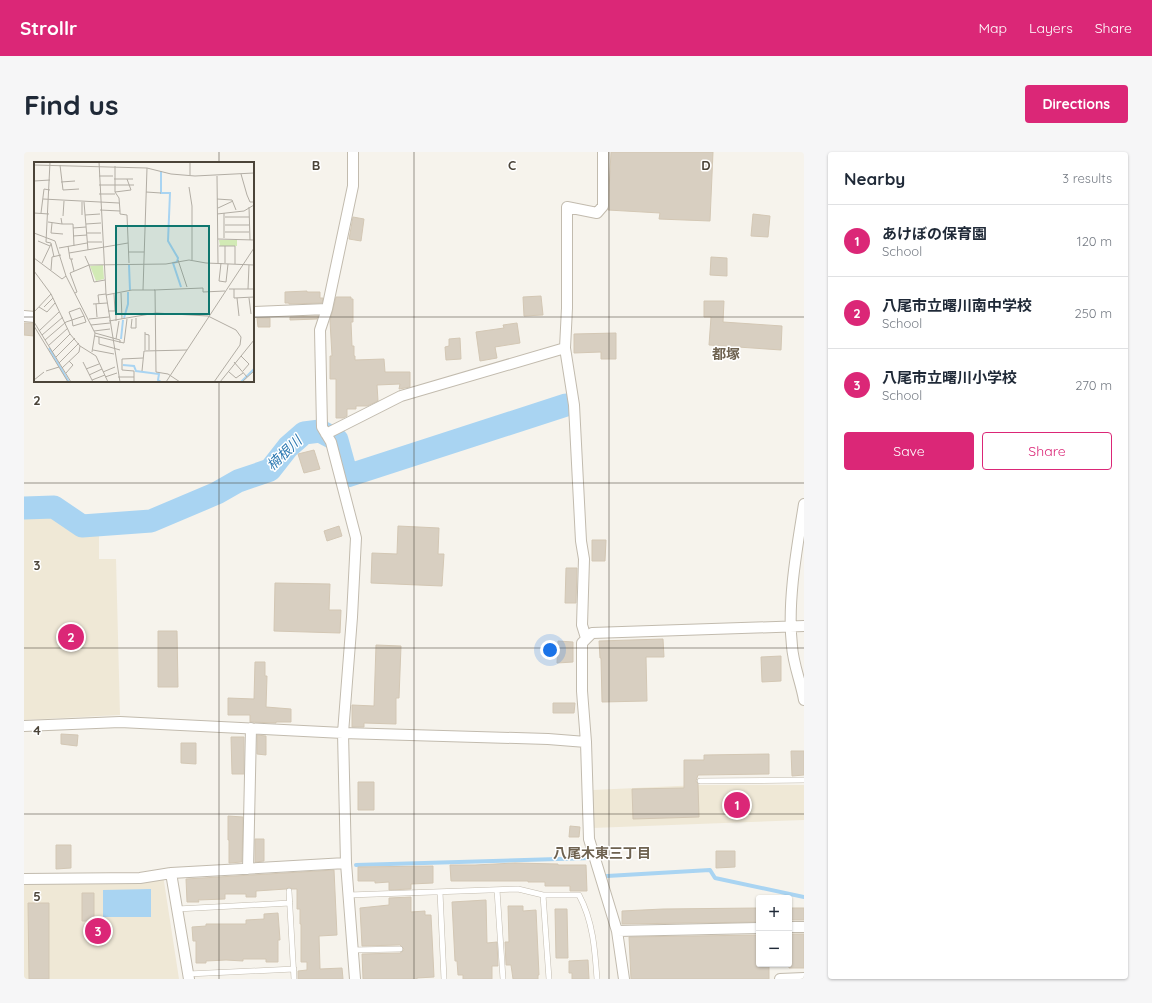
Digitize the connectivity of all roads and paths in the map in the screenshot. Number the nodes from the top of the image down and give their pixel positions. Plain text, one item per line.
1 (353, 152) edge
2 (603, 152) edge
3 (327, 309) junction
4 (254, 312) edge
5 (24, 316) edge
6 (34, 317) edge
7 (565, 348) junction
8 (326, 434) junction
9 (804, 504) edge
10 (790, 625) junction
11 (804, 626) edge
12 (586, 638) junction
13 (804, 700) edge
14 (24, 726) edge
15 (252, 728) junction
16 (343, 734) junction
17 (586, 742) junction
18 (804, 780) edge
19 (700, 781) dead end
20 (346, 863) junction
21 (248, 868) junction
22 (171, 873) junction
23 (24, 878) edge
24 (497, 890) junction
25 (289, 891) dead end
26 (440, 892) junction
27 (349, 895) junction
28 (543, 895) junction
29 (290, 903) junction
30 (177, 909) junction
31 (792, 927) edge
32 (804, 927) edge
33 (756, 928) edge
34 (617, 931) junction
35 (400, 949) dead end
36 (353, 950) junction
37 (294, 968) junction
38 (189, 976) edge
39 (804, 978) edge
40 (294, 979) edge
41 (355, 979) edge
42 (444, 979) edge
43 (503, 979) edge
44 (549, 979) edge
45 (597, 979) edge
46 (624, 979) edge
47 (780, 979) edge

1 - 3 street
2 - 7 street
3 - 4 street
3 - 8 street
5 - 6 street
7 - 8 street
7 - 12 street
8 - 16 street
9 - 10 street
10 - 11 street
10 - 12 street
10 - 13 street
12 - 17 street
14 - 15 street
15 - 16 street
15 - 21 street
16 - 17 street
16 - 20 street
17 - 34 street
18 - 19 lane
20 - 21 street
20 - 27 street
21 - 22 street
22 - 23 street
22 - 30 street
24 - 26 lane
24 - 28 lane
24 - 43 lane
25 - 29 lane
26 - 27 lane
26 - 42 lane
27 - 36 street
28 - 44 lane
28 - 45 lane
29 - 30 lane
29 - 37 lane
30 - 38 street
31 - 32 street
33 - 34 street
34 - 46 street
35 - 36 lane
36 - 41 street
37 - 38 lane
37 - 40 lane
39 - 47 street

